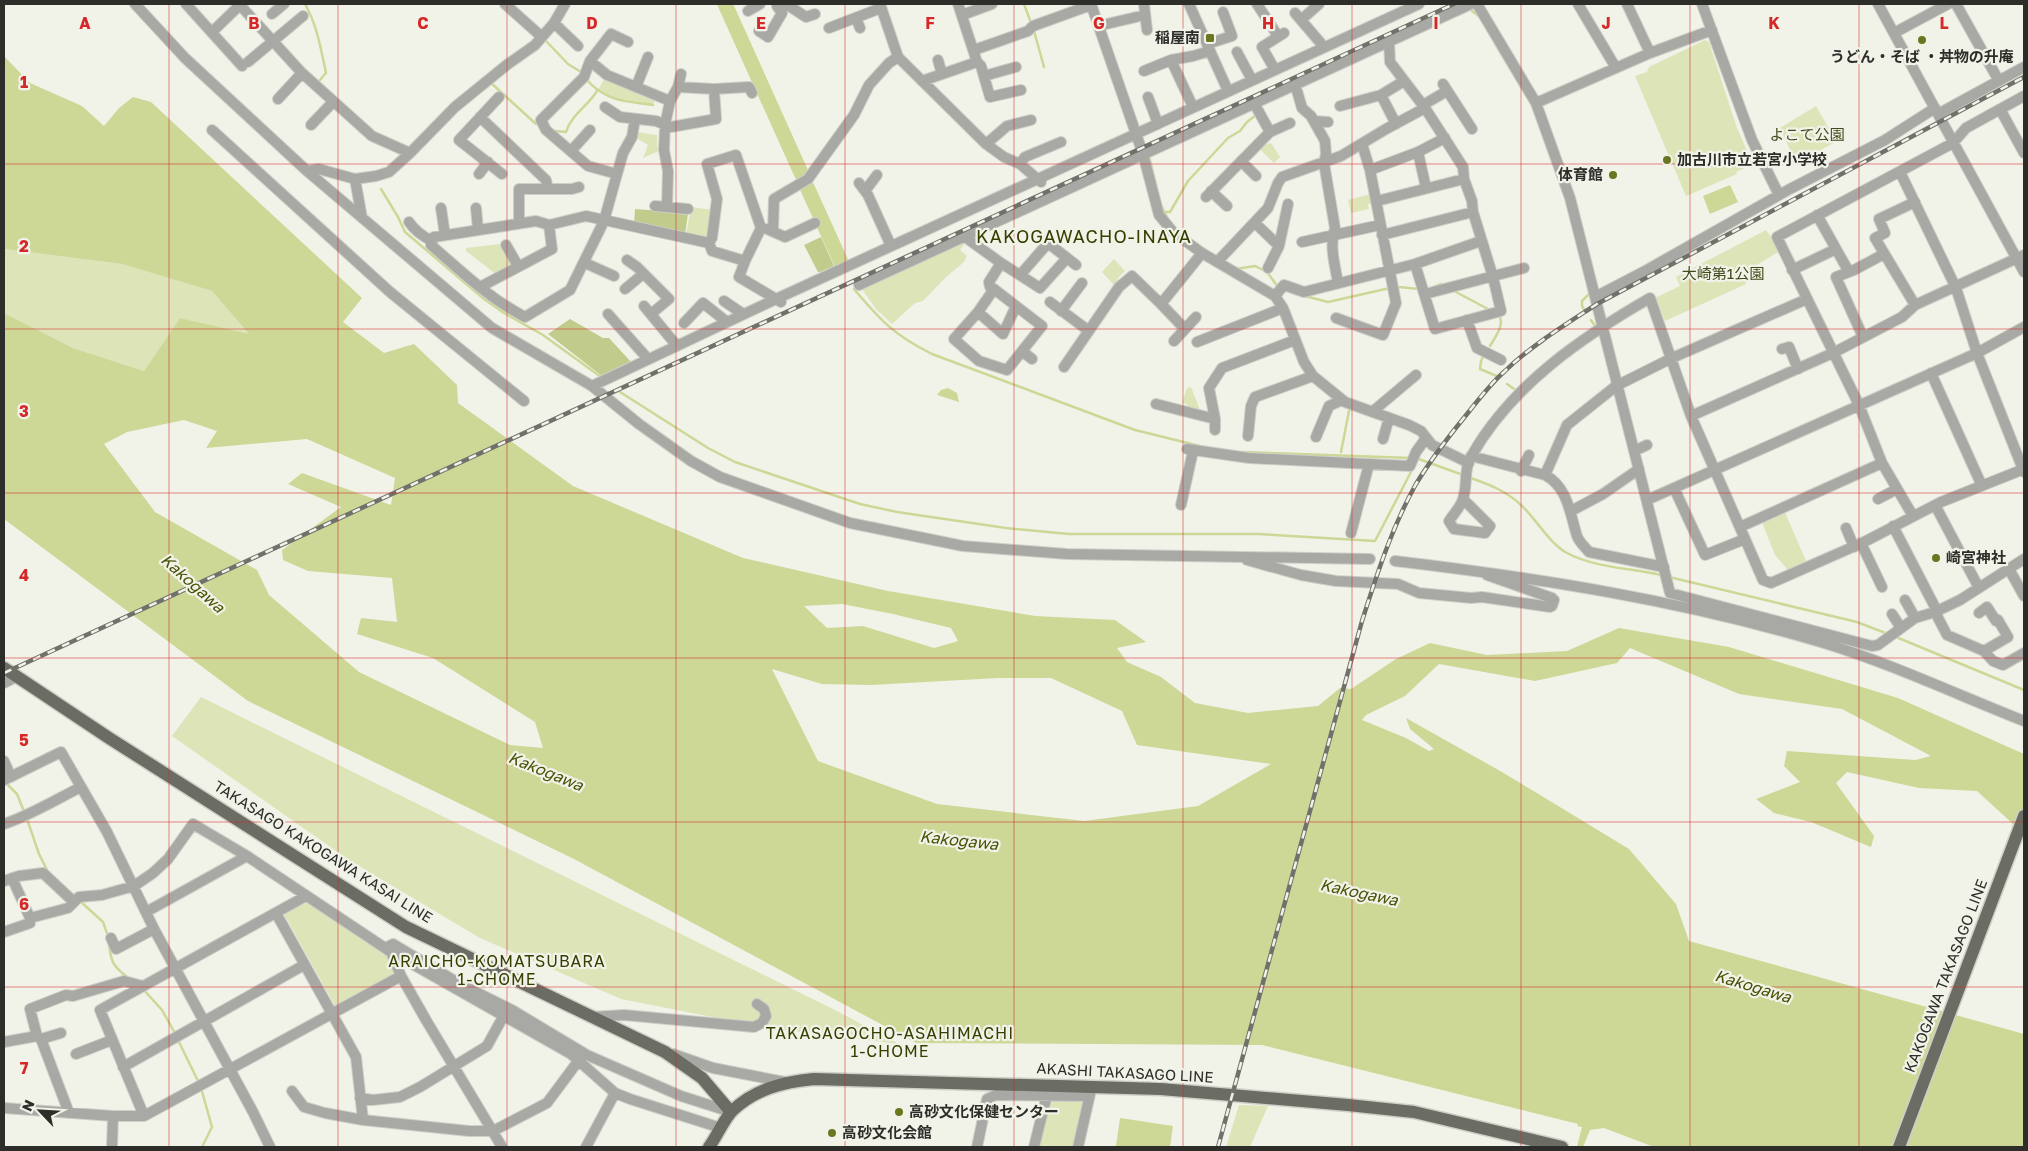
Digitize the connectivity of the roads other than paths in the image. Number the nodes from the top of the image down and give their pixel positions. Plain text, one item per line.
1 (135, 4) edge
2 (186, 4) edge
3 (240, 4) edge
4 (284, 4) edge
5 (507, 4) edge
6 (565, 4) edge
7 (760, 4) edge
8 (779, 4) edge
9 (958, 4) edge
10 (992, 4) edge
11 (1091, 4) edge
12 (1144, 4) edge
13 (1189, 4) edge
14 (1319, 4) edge
15 (1419, 4) edge
16 (1471, 4) edge
17 (1477, 4) edge
18 (1578, 4) edge
19 (1627, 4) edge
20 (1702, 4) edge
21 (1878, 4) edge
22 (1948, 4) edge
23 (1956, 4) edge
24 (880, 6) edge
25 (1261, 6) edge
26 (748, 11) dead end
27 (1222, 12) dead end
28 (272, 14) dead end
29 (815, 14) dead end
30 (962, 15) junction
31 (1145, 15) junction
32 (303, 16) dead end
33 (856, 18) junction
34 (554, 23) junction
35 (1098, 26) junction
36 (829, 28) dead end
37 (860, 28) dead end
38 (1147, 30) dead end
39 (1712, 30) junction
40 (759, 31) dead end
41 (212, 32) junction
42 (1894, 33) junction
43 (542, 37) junction
44 (1389, 41) junction
45 (274, 42) junction
46 (628, 42) dead end
47 (578, 46) dead end
48 (1324, 47) junction
49 (1208, 48) junction
50 (974, 50) junction
51 (1237, 52) dead end
52 (1650, 53) junction
53 (648, 57) dead end
54 (898, 57) junction
55 (938, 60) dead end
56 (1171, 60) junction
57 (590, 61) junction
58 (977, 62) junction
59 (1016, 67) dead end
60 (1616, 68) junction
61 (2024, 68) edge
62 (1275, 70) junction
63 (1144, 72) dead end
64 (302, 73) junction
65 (681, 74) dead end
66 (942, 74) junction
67 (984, 76) junction
68 (1252, 80) junction
69 (1999, 80) junction
70 (922, 81) junction
71 (1404, 81) junction
72 (1295, 84) junction
73 (636, 87) junction
74 (678, 87) junction
75 (714, 89) junction
76 (1013, 89) dead end
77 (1228, 91) junction
78 (752, 93) dead end
79 (1381, 94) junction
80 (2024, 96) edge
81 (499, 97) dead end
82 (1148, 97) dead end
83 (278, 98) dead end
84 (670, 101) junction
85 (333, 102) junction
86 (1254, 103) junction
87 (1536, 103) junction
88 (1340, 106) dead end
89 (604, 107) dead end
90 (1193, 107) junction
91 (1424, 107) junction
92 (2000, 109) junction
93 (1936, 111) junction
94 (480, 117) junction
95 (635, 119) junction
96 (1031, 120) dead end
97 (1314, 121) junction
98 (1328, 122) dead end
99 (1290, 123) dead end
100 (1158, 124) junction
101 (1396, 124) junction
102 (311, 125) dead end
103 (665, 125) junction
104 (1472, 129) dead end
105 (212, 130) dead end
106 (590, 130) dead end
107 (1270, 132) junction
108 (1136, 135) junction
109 (1445, 138) junction
110 (1061, 142) dead end
111 (1953, 143) junction
112 (986, 144) junction
113 (1362, 144) junction
114 (571, 151) junction
115 (1418, 152) junction
116 (410, 153) junction
117 (2024, 153) edge
118 (1143, 154) junction
119 (1241, 161) junction
120 (488, 162) junction
121 (1324, 163) junction
122 (1020, 164) junction
123 (1370, 170) junction
124 (308, 171) junction
125 (1900, 172) junction
126 (479, 174) dead end
127 (502, 174) dead end
128 (617, 174) junction
129 (877, 175) dead end
130 (1256, 176) dead end
131 (354, 179) junction
132 (1464, 179) junction
133 (1039, 181) junction
134 (1426, 188) junction
135 (548, 189) junction
136 (575, 190) dead end
137 (1779, 195) junction
138 (1377, 202) junction
139 (1915, 202) junction
140 (1288, 204) dead end
141 (655, 206) dead end
142 (1227, 206) dead end
143 (667, 207) junction
144 (441, 208) dead end
145 (476, 208) dead end
146 (688, 209) dead end
147 (1473, 212) junction
148 (1817, 215) junction
149 (362, 218) junction
150 (604, 221) junction
151 (409, 222) dead end
152 (1255, 222) junction
153 (519, 223) junction
154 (815, 223) dead end
155 (549, 224) junction
156 (761, 228) junction
157 (478, 229) junction
158 (1382, 230) junction
159 (773, 231) junction
160 (444, 235) junction
161 (1332, 236) junction
162 (966, 237) junction
163 (432, 241) junction
164 (1481, 241) junction
165 (1302, 242) dead end
166 (709, 244) junction
167 (506, 245) dead end
168 (891, 246) junction
169 (1279, 246) junction
170 (1836, 249) junction
171 (1202, 253) junction
172 (1884, 254) junction
173 (2021, 257) edge
174 (1066, 258) junction
175 (1219, 259) junction
176 (627, 260) dead end
177 (745, 261) junction
178 (585, 263) junction
179 (1001, 263) junction
180 (1416, 264) junction
181 (1076, 265) dead end
182 (518, 266) junction
183 (1268, 268) dead end
184 (1524, 268) dead end
185 (1792, 270) junction
186 (1390, 271) junction
187 (1849, 272) junction
188 (2024, 272) edge
189 (643, 274) junction
190 (1021, 274) junction
191 (614, 276) dead end
192 (1494, 277) junction
193 (1082, 283) dead end
194 (1338, 283) junction
195 (859, 285) dead end
196 (480, 287) junction
197 (994, 288) junction
198 (1956, 288) junction
199 (625, 289) dead end
200 (1425, 294) junction
201 (1275, 296) junction
202 (1595, 297) junction
203 (1807, 299) junction
204 (724, 301) dead end
205 (778, 301) junction
206 (1050, 302) dead end
207 (1161, 304) junction
208 (1915, 305) junction
209 (1016, 306) junction
210 (1283, 308) junction
211 (1061, 311) junction
212 (978, 312) junction
213 (608, 314) dead end
214 (743, 314) junction
215 (1196, 317) dead end
216 (1336, 318) dead end
217 (1467, 320) junction
218 (726, 322) junction
219 (684, 323) dead end
220 (1602, 325) junction
221 (2024, 326) edge
222 (1185, 329) junction
223 (1089, 331) junction
224 (1863, 337) junction
225 (1174, 340) dead end
226 (1295, 340) junction
227 (1197, 342) dead end
228 (677, 346) junction
229 (1782, 349) dead end
230 (1022, 351) junction
231 (1833, 353) junction
232 (1977, 353) junction
233 (1672, 358) junction
234 (648, 359) junction
235 (1032, 359) dead end
236 (1501, 360) dead end
237 (1064, 367) dead end
238 (1798, 369) junction
239 (1931, 373) junction
240 (1313, 376) junction
241 (1416, 376) dead end
242 (592, 386) junction
243 (1616, 386) junction
244 (524, 400) dead end
245 (1342, 400) junction
246 (1156, 404) dead end
247 (1859, 405) junction
248 (1372, 412) junction
249 (1691, 416) junction
250 (1389, 418) junction
251 (1215, 419) junction
252 (1215, 430) dead end
253 (1251, 431) dead end
254 (1321, 434) dead end
255 (1426, 438) junction
256 (1383, 439) dead end
257 (1648, 445) dead end
258 (1634, 451) junction
259 (1530, 455) dead end
260 (1882, 463) junction
261 (1369, 464) junction
262 (1468, 467) junction
263 (1639, 469) junction
264 (2024, 470) edge
265 (1521, 471) junction
266 (1715, 471) junction
267 (1545, 475) junction
268 (1982, 486) junction
269 (1674, 488) junction
270 (1897, 489) junction
271 (1463, 499) dead end
272 (1878, 499) dead end
273 (1647, 500) junction
274 (1181, 505) dead end
275 (1935, 505) junction
276 (1571, 511) junction
277 (1913, 516) junction
278 (1893, 526) junction
279 (1350, 527) dead end
280 (1740, 528) junction
281 (1846, 528) dead end
282 (1746, 539) junction
283 (1857, 545) junction
284 (1232, 556) junction
285 (1370, 559) dead end
286 (2024, 559) edge
287 (1395, 561) dead end
288 (1664, 567) junction
289 (2009, 569) junction
290 (1481, 571) junction
291 (1882, 587) dead end
292 (1979, 588) junction
293 (2024, 596) edge
294 (1905, 600) dead end
295 (1936, 612) junction
296 (1978, 613) dead end
297 (1892, 614) dead end
298 (1915, 618) junction
299 (1899, 629) junction
300 (1984, 651) junction
301 (2023, 654) edge
302 (4, 668) edge
303 (16, 677) junction
304 (4, 683) edge
305 (2024, 721) edge
306 (4, 761) edge
307 (7, 778) edge
308 (81, 787) junction
309 (2024, 816) edge
310 (4, 824) edge
311 (246, 856) junction
312 (8, 880) edge
313 (134, 886) junction
314 (306, 896) junction
315 (74, 902) junction
316 (146, 912) junction
317 (276, 913) junction
318 (30, 918) junction
319 (154, 929) junction
320 (4, 932) edge
321 (112, 938) dead end
322 (388, 950) junction
323 (304, 965) junction
324 (175, 968) junction
325 (402, 976) junction
326 (143, 986) junction
327 (757, 1004) dead end
328 (332, 1014) junction
329 (504, 1015) junction
330 (592, 1017) junction
331 (205, 1021) junction
332 (61, 1033) dead end
333 (39, 1037) junction
334 (112, 1040) junction
335 (4, 1042) edge
336 (665, 1052) junction
337 (76, 1054) dead end
338 (579, 1060) junction
339 (455, 1065) junction
340 (123, 1067) junction
341 (230, 1070) junction
342 (784, 1082) junction
343 (292, 1091) dead end
344 (1090, 1091) junction
345 (615, 1093) junction
346 (1047, 1095) junction
347 (360, 1098) junction
348 (4, 1108) edge
349 (731, 1112) junction
350 (69, 1113) junction
351 (113, 1116) junction
352 (144, 1116) junction
353 (363, 1120) junction
354 (493, 1131) junction
355 (715, 1140) edge
356 (112, 1147) edge
357 (270, 1147) edge
358 (502, 1147) edge
359 (586, 1147) edge
360 (977, 1147) edge
361 (1034, 1147) edge
362 (1078, 1147) edge
363 (1562, 1147) edge
364 (1899, 1147) edge

1 - 124 street
2 - 41 street
3 - 41 street
3 - 45 street
4 - 28 street
5 - 43 street
6 - 34 street
7 - 26 street
8 - 29 street
8 - 40 street
9 - 30 street
10 - 30 street
11 - 35 street
11 - 50 street
12 - 31 street
13 - 49 street
14 - 48 street
15 - 48 street
16 - 44 street
17 - 87 street
18 - 60 street
19 - 52 street
20 - 39 street
21 - 42 street
22 - 42 street
23 - 69 street
24 - 33 street
24 - 54 street
25 - 62 street
27 - 49 street
30 - 50 street
31 - 35 street
31 - 38 street
32 - 45 street
33 - 36 street
33 - 37 street
34 - 43 street
34 - 47 street
35 - 108 street
39 - 52 street
39 - 137 street
41 - 45 street
42 - 93 street
43 - 116 street
44 - 71 street
44 - 72 street
45 - 64 street
46 - 57 street
48 - 62 street
49 - 56 street
49 - 77 street
50 - 58 street
51 - 68 street
52 - 60 street
53 - 73 street
54 - 70 street
54 - 159 street
55 - 66 street
56 - 63 street
56 - 90 street
57 - 73 street
57 - 114 street
58 - 66 street
58 - 67 street
59 - 67 street
60 - 87 street
61 - 69 street
62 - 68 street
64 - 83 street
64 - 85 street
65 - 74 street
66 - 70 street
67 - 76 street
68 - 77 street
69 - 93 street
70 - 112 street
71 - 79 street
71 - 91 street
72 - 86 street
72 - 97 street
73 - 84 street
74 - 75 street
74 - 84 street
75 - 78 street
75 - 103 street
77 - 90 street
79 - 88 street
79 - 101 street
80 - 92 street
81 - 94 street
82 - 100 street
84 - 103 street
85 - 102 street
85 - 116 street
86 - 107 street
86 - 118 street
87 - 202 street
89 - 95 street
90 - 100 street
91 - 101 street
91 - 104 street
91 - 109 street
92 - 111 street
92 - 117 street
93 - 111 street
93 - 137 street
94 - 120 street
94 - 135 street
95 - 103 street
95 - 128 street
96 - 112 street
97 - 98 street
97 - 121 street
99 - 107 street
100 - 108 street
101 - 113 street
103 - 143 street
105 - 244 street
106 - 114 street
107 - 119 street
108 - 118 street
108 - 133 street
109 - 115 street
109 - 132 street
110 - 122 street
111 - 125 street
111 - 173 street
112 - 122 street
113 - 121 street
113 - 123 street
114 - 128 street
115 - 123 street
115 - 134 street
116 - 131 street
118 - 162 street
118 - 171 street
119 - 130 street
119 - 142 street
120 - 126 street
120 - 127 street
121 - 152 street
121 - 161 street
122 - 133 street
123 - 138 street
124 - 131 street
124 - 149 street
125 - 139 street
125 - 148 street
128 - 150 street
129 - 168 street
131 - 149 street
132 - 134 street
132 - 147 street
133 - 168 street
134 - 138 street
135 - 136 street
135 - 153 street
137 - 202 street
138 - 158 street
139 - 172 street
139 - 198 street
140 - 169 street
141 - 143 street
143 - 146 street
144 - 160 street
145 - 157 street
147 - 158 street
147 - 164 street
148 - 170 street
148 - 185 street
149 - 242 street
150 - 155 street
150 - 166 street
150 - 178 street
151 - 163 street
152 - 169 street
152 - 175 street
153 - 155 street
153 - 157 street
154 - 159 street
155 - 182 street
156 - 159 street
156 - 166 street
156 - 177 street
157 - 160 street
158 - 161 street
158 - 186 street
160 - 163 street
161 - 165 street
161 - 194 street
162 - 179 street
162 - 195 street
163 - 196 street
164 - 180 street
164 - 192 street
166 - 177 street
167 - 182 street
168 - 205 street
169 - 183 street
170 - 185 street
170 - 187 street
171 - 175 street
171 - 207 street
172 - 187 street
172 - 208 street
173 - 188 street
173 - 198 street
174 - 181 street
174 - 190 street
174 - 190 street
175 - 201 street
176 - 189 street
177 - 205 street
178 - 191 street
178 - 196 street
179 - 190 street
179 - 197 street
180 - 186 street
180 - 200 street
182 - 196 street
184 - 192 street
185 - 203 street
186 - 194 street
186 - 216 street
187 - 224 street
189 - 199 street
189 - 228 street
192 - 200 street
192 - 217 street
193 - 211 street
194 - 201 street
197 - 209 street
197 - 212 street
198 - 208 street
198 - 232 street
200 - 217 street
201 - 210 street
202 - 220 street
203 - 231 street
203 - 233 street
204 - 214 street
205 - 214 street
206 - 211 street
207 - 222 street
207 - 223 street
208 - 224 street
209 - 212 street
209 - 230 street
210 - 226 street
210 - 227 street
211 - 223 street
212 - 230 street
213 - 234 street
214 - 218 street
215 - 222 street
217 - 236 street
218 - 219 street
218 - 228 street
220 - 233 street
220 - 243 street
220 - 262 street
221 - 232 street
222 - 225 street
223 - 237 street
224 - 231 street
226 - 240 street
226 - 251 street
228 - 234 street
229 - 238 street
230 - 235 street
231 - 238 street
231 - 247 street
232 - 239 street
232 - 264 street
233 - 243 street
233 - 249 street
234 - 242 street
238 - 249 street
239 - 247 street
239 - 268 street
240 - 245 street
240 - 253 street
241 - 248 street
242 - 284 street
243 - 258 street
243 - 267 street
245 - 248 street
245 - 254 street
246 - 251 street
247 - 260 street
247 - 266 street
248 - 250 street
249 - 266 street
250 - 255 street
250 - 256 street
251 - 252 street
255 - 261 street
255 - 262 street
257 - 258 street
258 - 263 street
259 - 265 street
260 - 270 street
260 - 280 street
261 - 274 street
261 - 279 street
262 - 265 street
262 - 271 street
263 - 273 street
263 - 276 street
264 - 268 street
265 - 267 street
266 - 269 street
266 - 280 street
267 - 276 street
268 - 275 street
269 - 273 street
269 - 282 street
270 - 272 street
270 - 277 street
273 - 288 street
275 - 277 street
275 - 292 street
276 - 288 street
277 - 278 street
278 - 283 street
278 - 295 street
280 - 282 street
281 - 283 street
282 - 283 street
283 - 291 street
284 - 285 street
284 - 290 street
286 - 289 street
287 - 290 street
288 - 299 street
289 - 292 street
289 - 293 street
290 - 305 street
292 - 295 street
294 - 298 street
295 - 298 street
295 - 300 street
296 - 300 street
297 - 299 street
298 - 299 street
300 - 301 street
302 - 303 main road, TAKASAGO KAKOGAWA KASAI LINE
303 - 304 street
303 - 330 main road, TAKASAGO KAKOGAWA KASAI LINE
306 - 307 street
307 - 308 street
308 - 310 street
308 - 313 street
309 - 364 main road, KAKOGAWA TAKASAGO LINE
311 - 313 street
311 - 314 street
311 - 316 street
312 - 315 street
312 - 318 street
313 - 315 street
313 - 316 street
314 - 317 street
314 - 322 street
315 - 318 street
316 - 319 street
317 - 323 street
317 - 324 street
318 - 320 street
319 - 321 street
319 - 324 street
322 - 325 street
322 - 329 street
322 - 349 street
323 - 328 street
323 - 331 street
324 - 326 street
324 - 331 street
325 - 328 street
325 - 339 street
326 - 333 street
326 - 334 street
327 - 330 street
328 - 341 street
328 - 347 street
329 - 338 street
329 - 339 street
330 - 336 main road, TAKASAGO KAKOGAWA KASAI LINE
331 - 340 street
331 - 341 street
332 - 333 street
333 - 335 street
333 - 350 street
334 - 337 street
334 - 340 street
336 - 342 street
336 - 349 main road, TAKASAGO KAKOGAWA KASAI LINE
338 - 345 street
338 - 354 street
339 - 347 street
339 - 354 street
340 - 352 street
341 - 352 street
341 - 357 street
342 - 344 main road, AKASHI TAKASAGO LINE
342 - 349 main road, AKASHI TAKASAGO LINE
343 - 353 street
344 - 346 street
344 - 362 street
344 - 363 main road, AKASHI TAKASAGO LINE
345 - 355 street
345 - 359 street
346 - 360 street
346 - 361 street
347 - 353 street
348 - 350 street
349 - 355 main road, AKASHI TAKASAGO LINE
350 - 351 street
351 - 352 street
351 - 356 street
353 - 354 street
354 - 358 street

